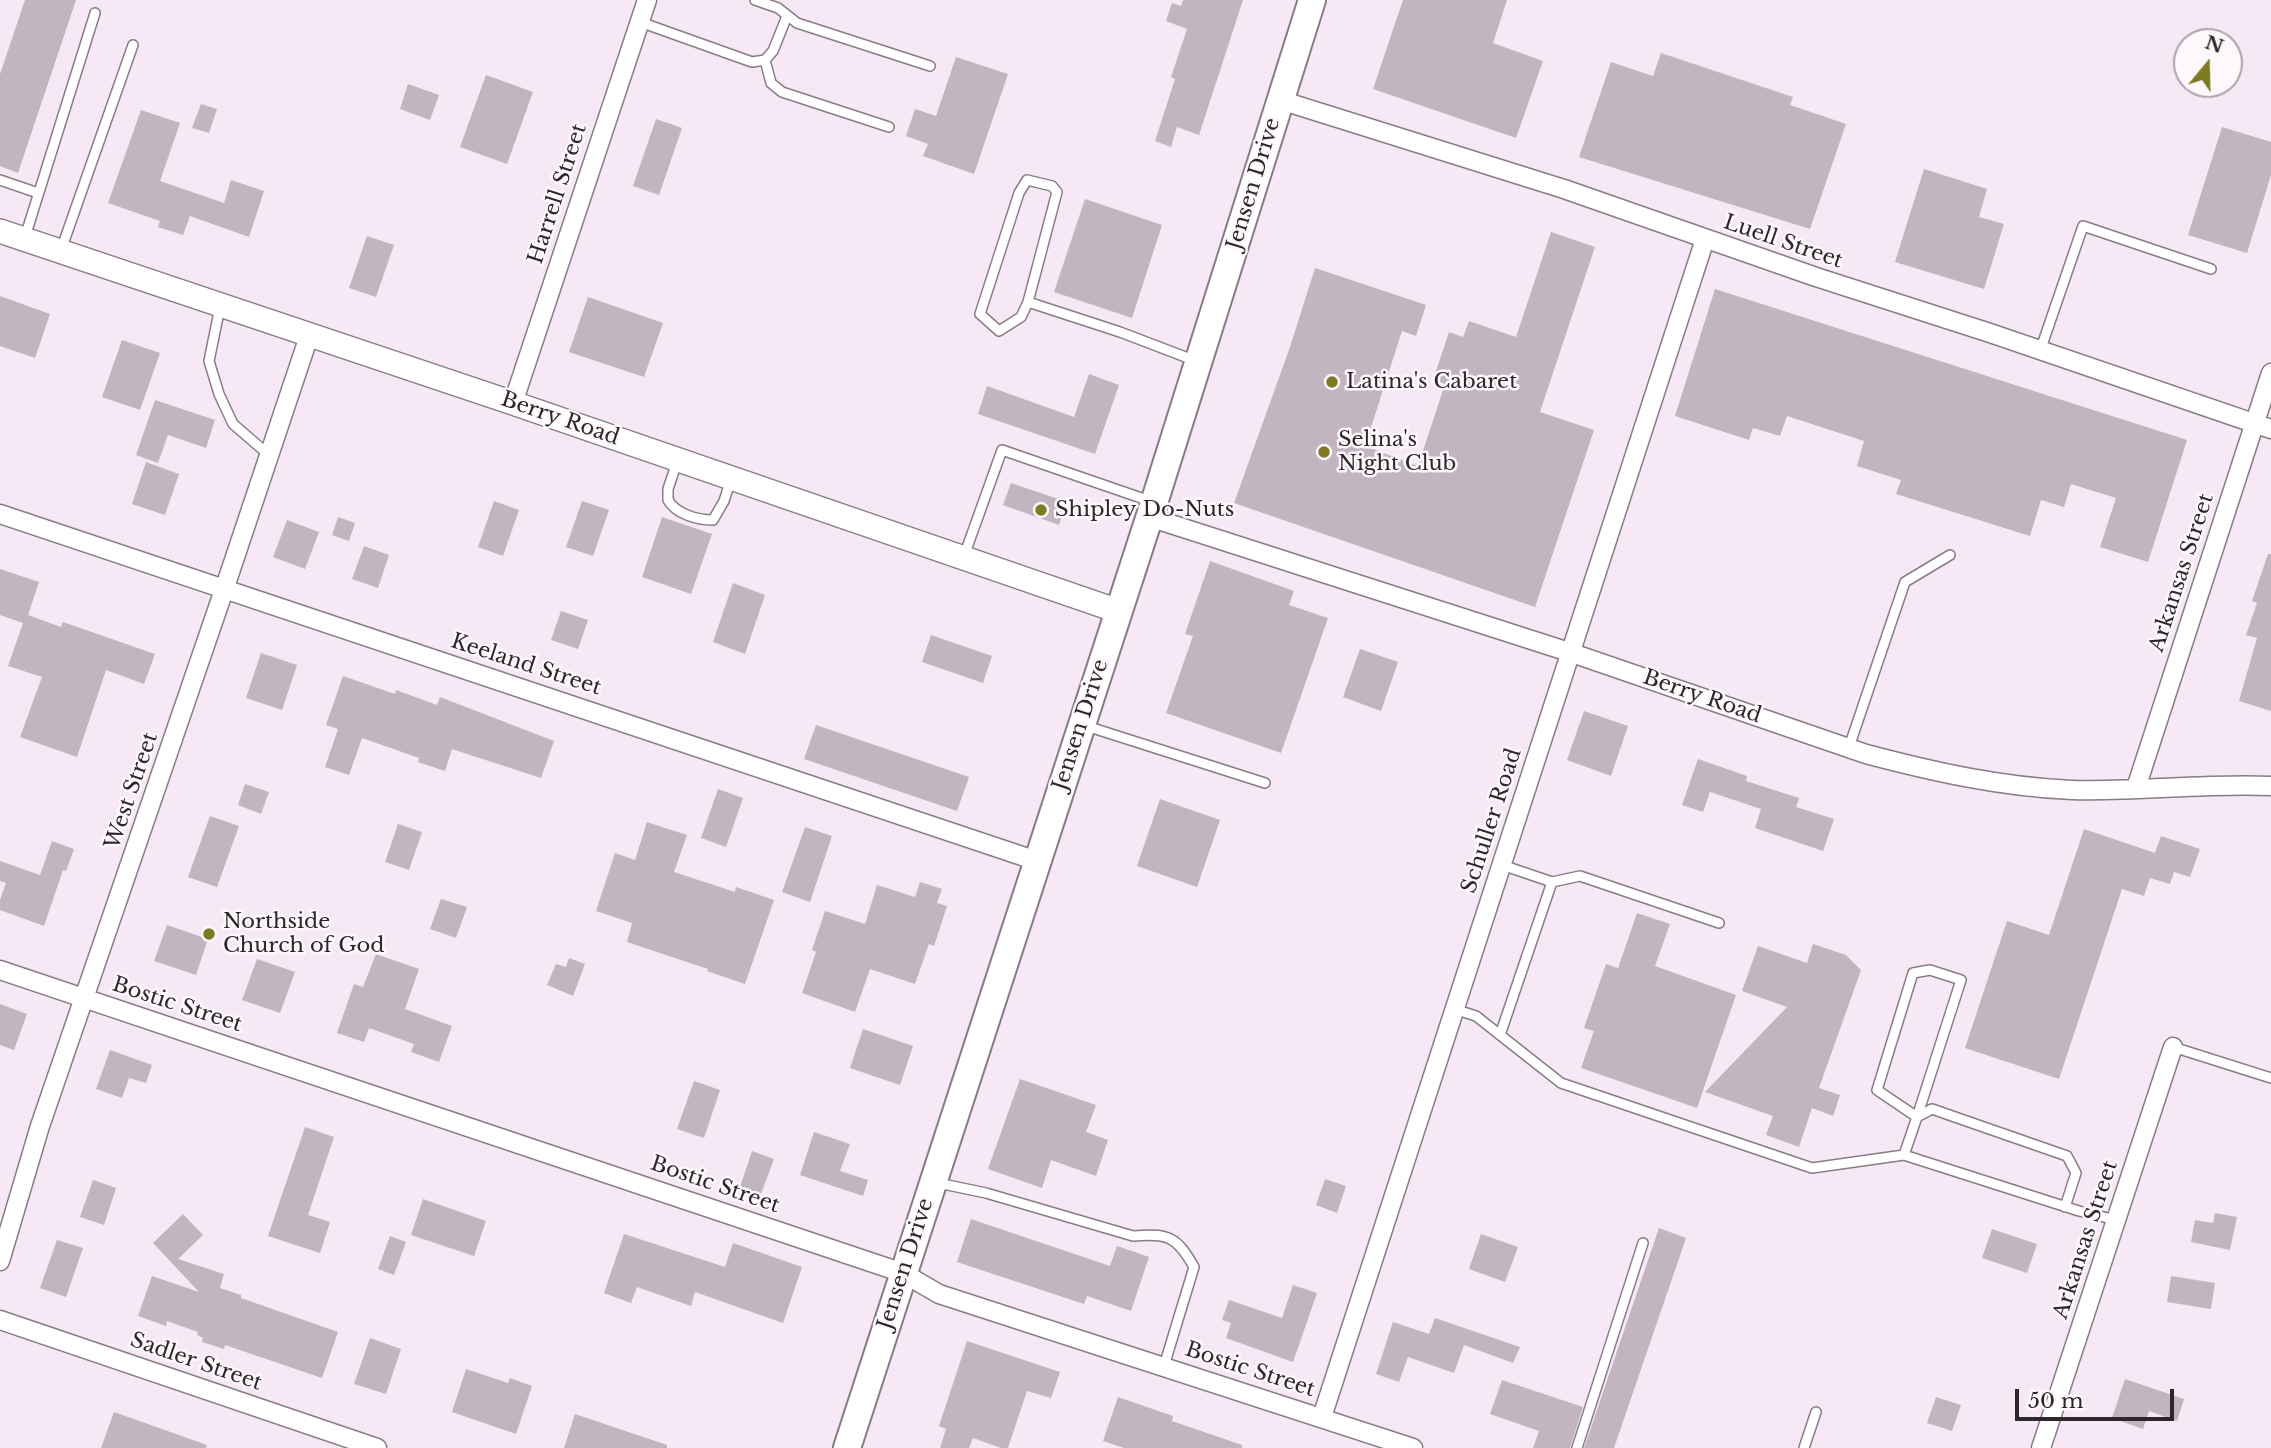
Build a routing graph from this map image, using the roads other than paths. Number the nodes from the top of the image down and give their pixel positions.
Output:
1 (647, 0) edge
2 (755, 0) edge
3 (1312, 0) edge
4 (95, 12) dead end
5 (787, 16) junction
6 (640, 22) junction
7 (133, 45) dead end
8 (765, 60) junction
9 (930, 66) dead end
10 (1280, 100) junction
11 (888, 127) dead end
12 (0, 180) edge
13 (38, 193) junction
14 (0, 231) edge
15 (24, 239) junction
16 (1705, 239) junction
17 (61, 252) junction
18 (2211, 269) dead end
19 (1028, 302) junction
20 (220, 305) junction
21 (309, 336) junction
22 (2040, 351) junction
23 (1198, 362) junction
24 (2271, 373) edge
25 (513, 403) junction
26 (2263, 427) edge
27 (270, 455) junction
28 (678, 460) junction
29 (731, 478) junction
30 (1152, 510) junction
31 (0, 514) edge
32 (1950, 555) dead end
33 (963, 558) junction
34 (224, 590) junction
35 (1118, 611) junction
36 (1572, 653) junction
37 (1081, 725) junction
38 (1849, 747) junction
39 (1265, 783) dead end
40 (2271, 786) edge
41 (2136, 788) junction
42 (1037, 861) junction
43 (1502, 864) junction
44 (1552, 882) junction
45 (1719, 923) dead end
46 (0, 970) edge
47 (84, 998) junction
48 (1454, 1009) junction
49 (1500, 1035) junction
50 (2173, 1047) joint
51 (2271, 1078) edge
52 (1917, 1117) junction
53 (1904, 1155) junction
54 (933, 1181) junction
55 (2065, 1207) junction
56 (2116, 1220) junction
57 (1643, 1243) dead end
58 (0, 1261) edge
59 (903, 1273) junction
60 (0, 1320) edge
61 (1164, 1366) junction
62 (1816, 1412) dead end
63 (1322, 1417) junction
64 (377, 1448) edge
65 (846, 1448) edge
66 (1413, 1448) edge
67 (1577, 1448) edge
68 (1804, 1448) edge
69 (2041, 1448) edge

1 - 6 street, Harrell Street
2 - 5 lane
3 - 10 main road, Jensen Drive
4 - 13 lane
5 - 8 lane
5 - 9 lane
6 - 8 lane
6 - 25 street, Harrell Street
7 - 17 lane
8 - 11 lane
10 - 16 street, Luell Street
10 - 23 main road, Jensen Drive
12 - 13 lane
13 - 15 lane
14 - 15 street, Berry Road
15 - 17 street, Berry Road
16 - 22 street, Luell Street
16 - 36 street, Schuller Road
17 - 20 street, Berry Road
18 - 22 lane
19 - 19 lane
19 - 23 lane
20 - 21 street, Berry Road
20 - 27 lane
21 - 25 street, Berry Road
21 - 27 street, West Street
22 - 26 street, Luell Street
23 - 30 main road, Jensen Drive
24 - 26 street, Arkansas Street
25 - 28 street, Berry Road
26 - 41 street, Arkansas Street
27 - 34 street, West Street
28 - 29 street, Berry Road
28 - 29 lane
29 - 33 street, Berry Road
30 - 33 lane
30 - 35 main road, Jensen Drive
30 - 36 street, Berry Road
31 - 34 street, Keeland Street
32 - 38 lane
33 - 35 street, Berry Road
34 - 42 street, Keeland Street
34 - 47 street, West Street
35 - 37 main road, Jensen Drive
36 - 38 street, Berry Road
36 - 43 street, Schuller Road
37 - 39 lane
37 - 42 main road, Jensen Drive
38 - 41 street, Berry Road
40 - 41 street, Berry Road
42 - 54 main road, Jensen Drive
43 - 44 lane
43 - 48 street, Schuller Road
44 - 45 lane
44 - 49 lane
46 - 47 street, Bostic Street
47 - 58 street, West Street
47 - 59 street, Bostic Street
48 - 49 lane
48 - 63 street, Schuller Road
49 - 53 lane
50 - 51 lane
50 - 56 street, Arkansas Street
52 - 52 lane
52 - 53 lane
52 - 55 lane
53 - 55 lane
54 - 59 main road, Jensen Drive
54 - 61 lane
55 - 56 lane
56 - 69 street, Arkansas Street
57 - 67 lane
59 - 61 street, Bostic Street
59 - 65 main road, Jensen Drive
60 - 64 street, Sadler Street
61 - 63 street, Bostic Street
62 - 68 lane
63 - 66 street, Bostic Street

